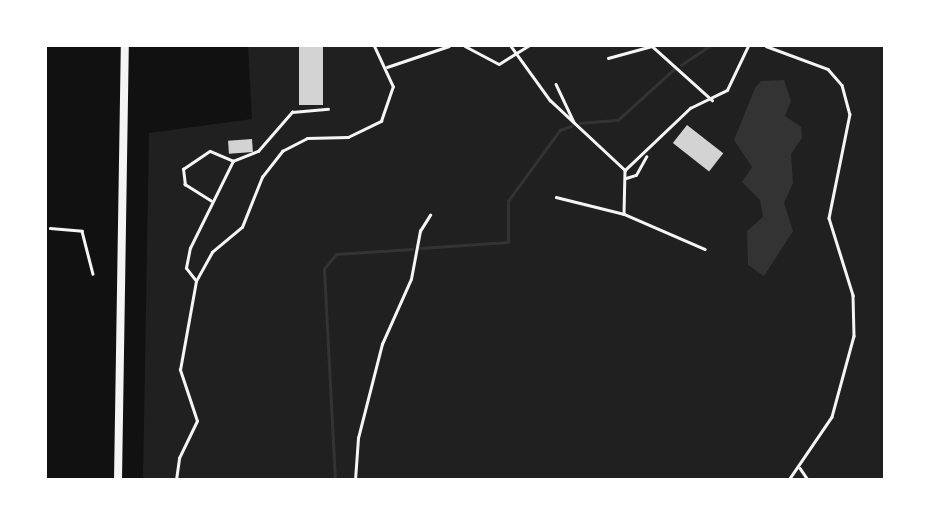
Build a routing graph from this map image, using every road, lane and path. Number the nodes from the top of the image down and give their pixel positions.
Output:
1 (125, 46) edge
2 (374, 46) edge
3 (449, 46) edge
4 (465, 46) edge
5 (512, 46) edge
6 (528, 46) edge
7 (652, 46) edge
8 (748, 46) edge
9 (765, 46) edge
10 (519, 56) junction
11 (608, 58) dead end
12 (387, 67) junction
13 (556, 84) dead end
14 (713, 101) junction
15 (328, 109) dead end
16 (575, 125) junction
17 (646, 155) junction
18 (233, 160) junction
19 (625, 170) junction
20 (626, 178) junction
21 (556, 197) dead end
22 (213, 202) junction
23 (624, 214) junction
24 (429, 215) dead end
25 (50, 228) dead end
26 (705, 249) dead end
27 (93, 274) dead end
28 (196, 281) junction
29 (800, 468) junction
30 (118, 480) edge
31 (176, 480) edge
32 (355, 480) edge
33 (789, 480) edge
34 (808, 480) edge

1 - 30 main road
2 - 12 lane
3 - 12 lane
4 - 10 lane
5 - 10 lane
6 - 10 lane
7 - 11 lane
7 - 14 lane
8 - 14 lane
9 - 29 lane
10 - 16 lane
12 - 28 lane
13 - 16 lane
14 - 17 lane
15 - 18 lane
16 - 19 lane
17 - 19 lane
17 - 20 lane
18 - 22 lane
18 - 22 lane
19 - 20 lane
20 - 23 lane
21 - 23 lane
22 - 28 lane
23 - 26 lane
24 - 32 lane
25 - 27 lane
28 - 31 lane
29 - 33 lane
29 - 34 lane

